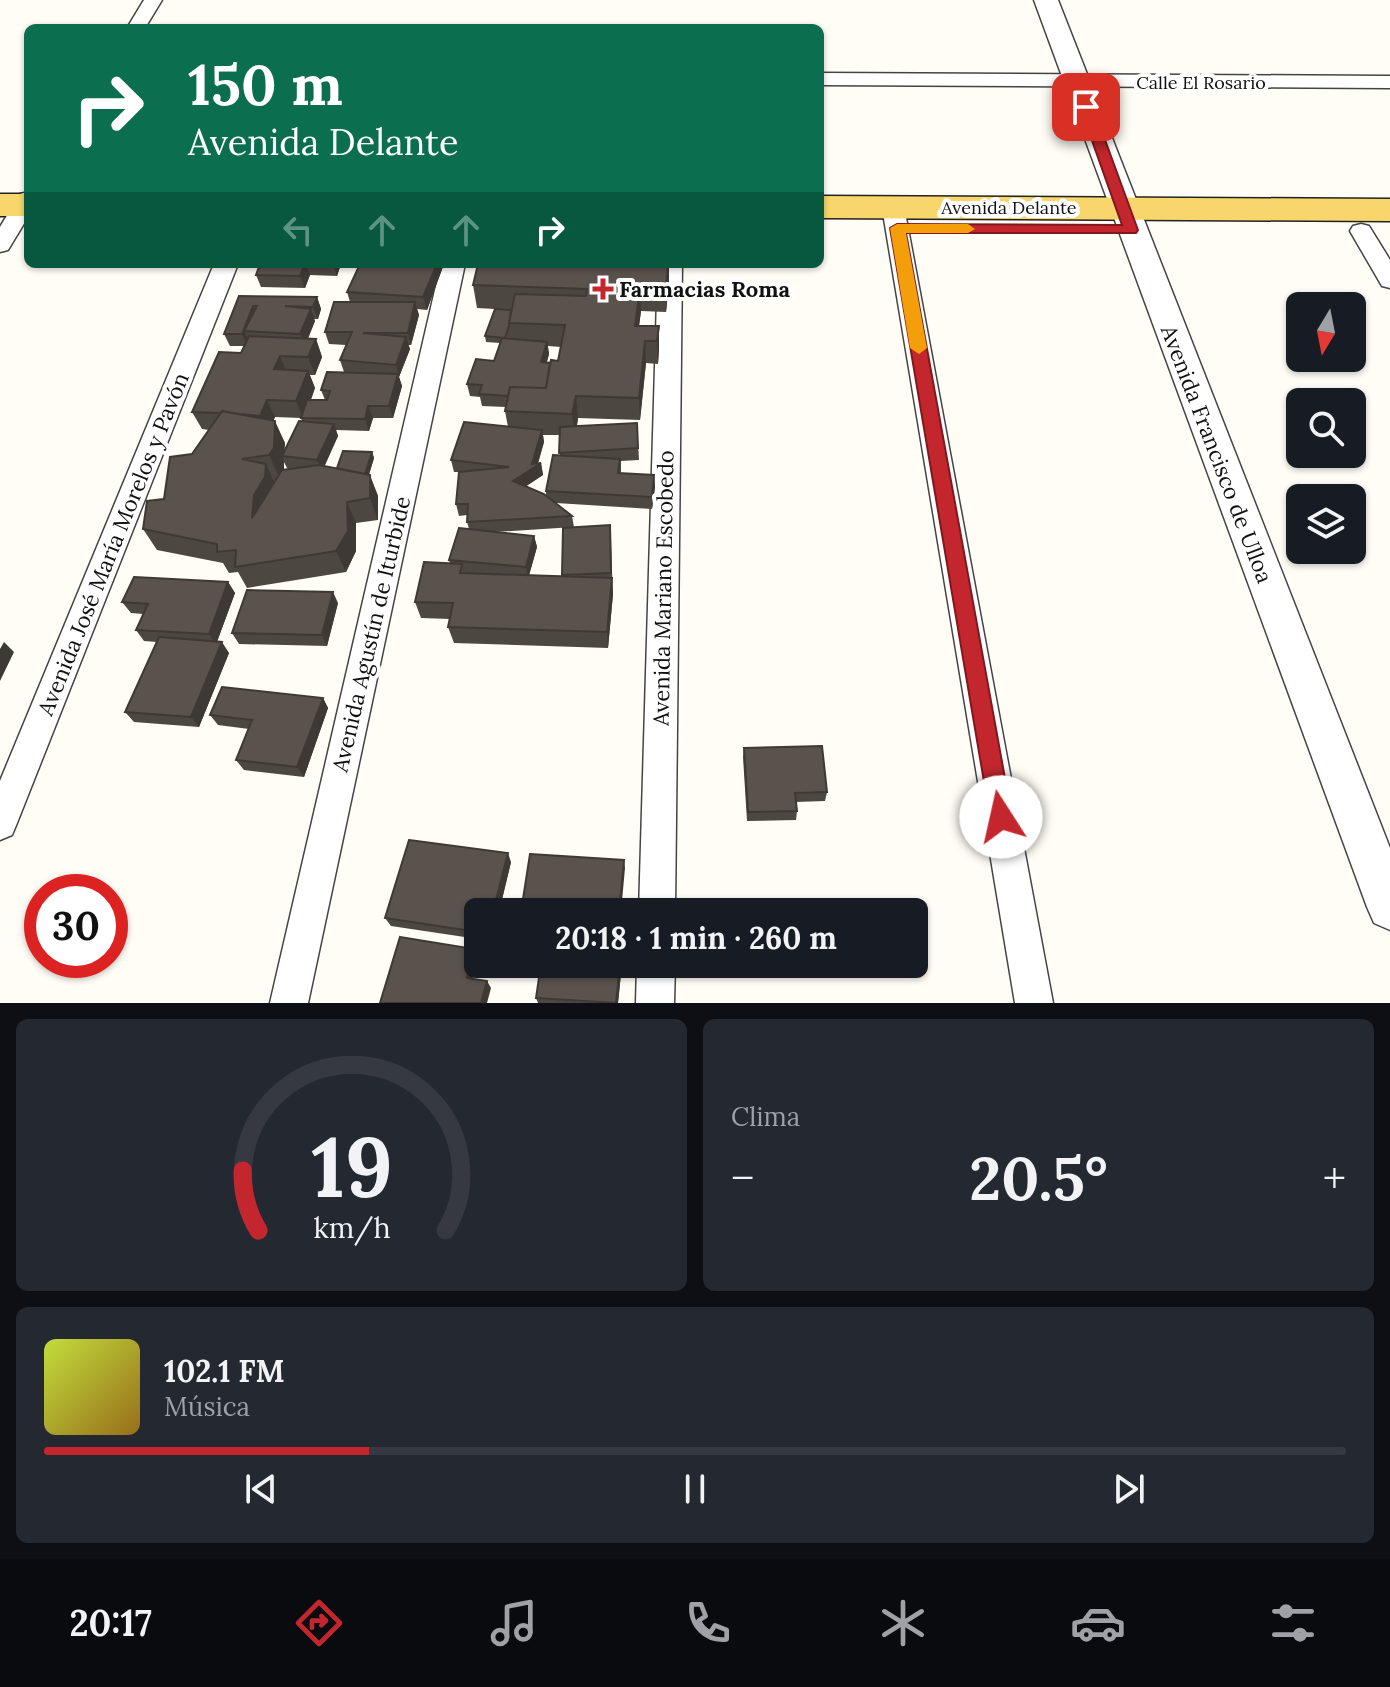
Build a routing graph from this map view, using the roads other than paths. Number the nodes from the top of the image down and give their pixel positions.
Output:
1 (153, 0) edge
2 (1046, 0) edge
3 (138, 24) edge
4 (824, 79) edge
5 (1077, 82) junction
6 (1390, 82) edge
7 (824, 208) edge
8 (1390, 210) edge
9 (895, 218) junction
10 (1127, 219) junction
11 (824, 227) edge
12 (1376, 231) edge
13 (224, 268) edge
14 (452, 268) edge
15 (670, 268) edge
16 (1390, 280) edge
17 (0, 823) edge
18 (657, 898) edge
19 (1390, 907) edge
20 (656, 978) edge
21 (289, 1003) edge
22 (655, 1003) edge
23 (1034, 1003) edge

1 - 3 street
2 - 5 street, Avenida Francisco de Ulloa
4 - 5 street, Calle El Rosario
5 - 6 street, Calle El Rosario
5 - 10 street, Avenida Francisco de Ulloa
7 - 9 main road, Avenida Delante
8 - 10 main road, Avenida Delante
9 - 10 main road, Avenida Delante
9 - 11 main road, Avenida Delante
9 - 23 street
10 - 12 main road, Avenida Delante
10 - 19 street, Avenida Francisco de Ulloa
12 - 16 street
13 - 17 street, Avenida José María Morelos y Pavón
14 - 21 street, Avenida Agustín de Iturbide
15 - 18 street, Avenida Mariano Escobedo
20 - 22 street

